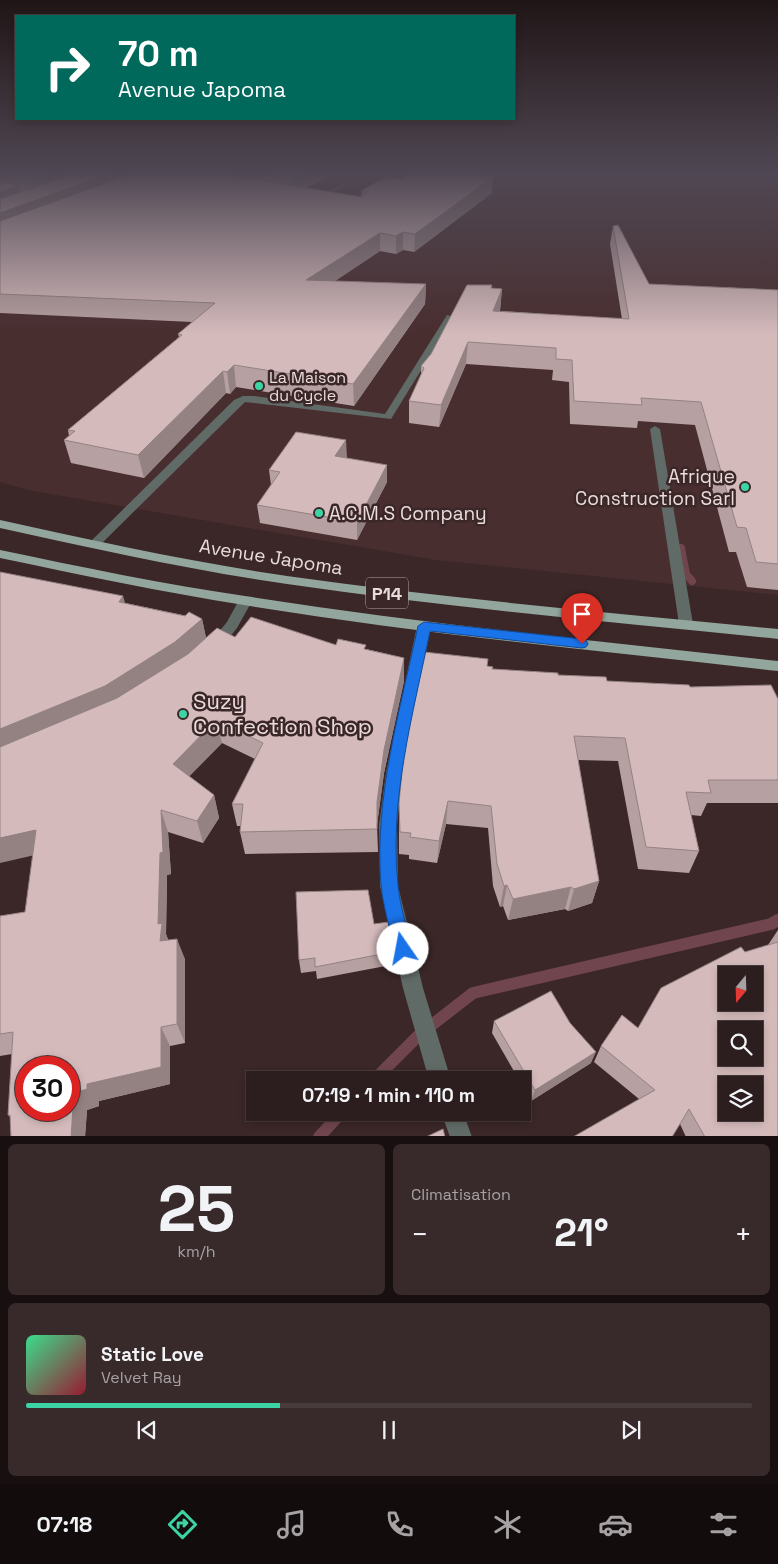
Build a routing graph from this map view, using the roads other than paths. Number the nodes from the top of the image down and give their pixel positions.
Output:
1 (450, 317) edge
2 (655, 429) dead end
3 (0, 524) edge
4 (94, 544) junction
5 (0, 554) edge
6 (246, 601) junction
7 (686, 624) junction
8 (424, 626) junction
9 (778, 634) edge
10 (208, 652) edge
11 (778, 666) edge
12 (437, 1071) edge
13 (455, 1121) edge
14 (460, 1136) edge

1 - 4 street
2 - 7 street
3 - 4 main road, Avenue Japoma / P14
4 - 7 main road, Avenue Japoma / P14
5 - 6 main road, P14
6 - 8 main road, P14
6 - 10 street
7 - 9 main road, Avenue Japoma / P14
8 - 11 main road, P14
8 - 12 street
13 - 14 street

